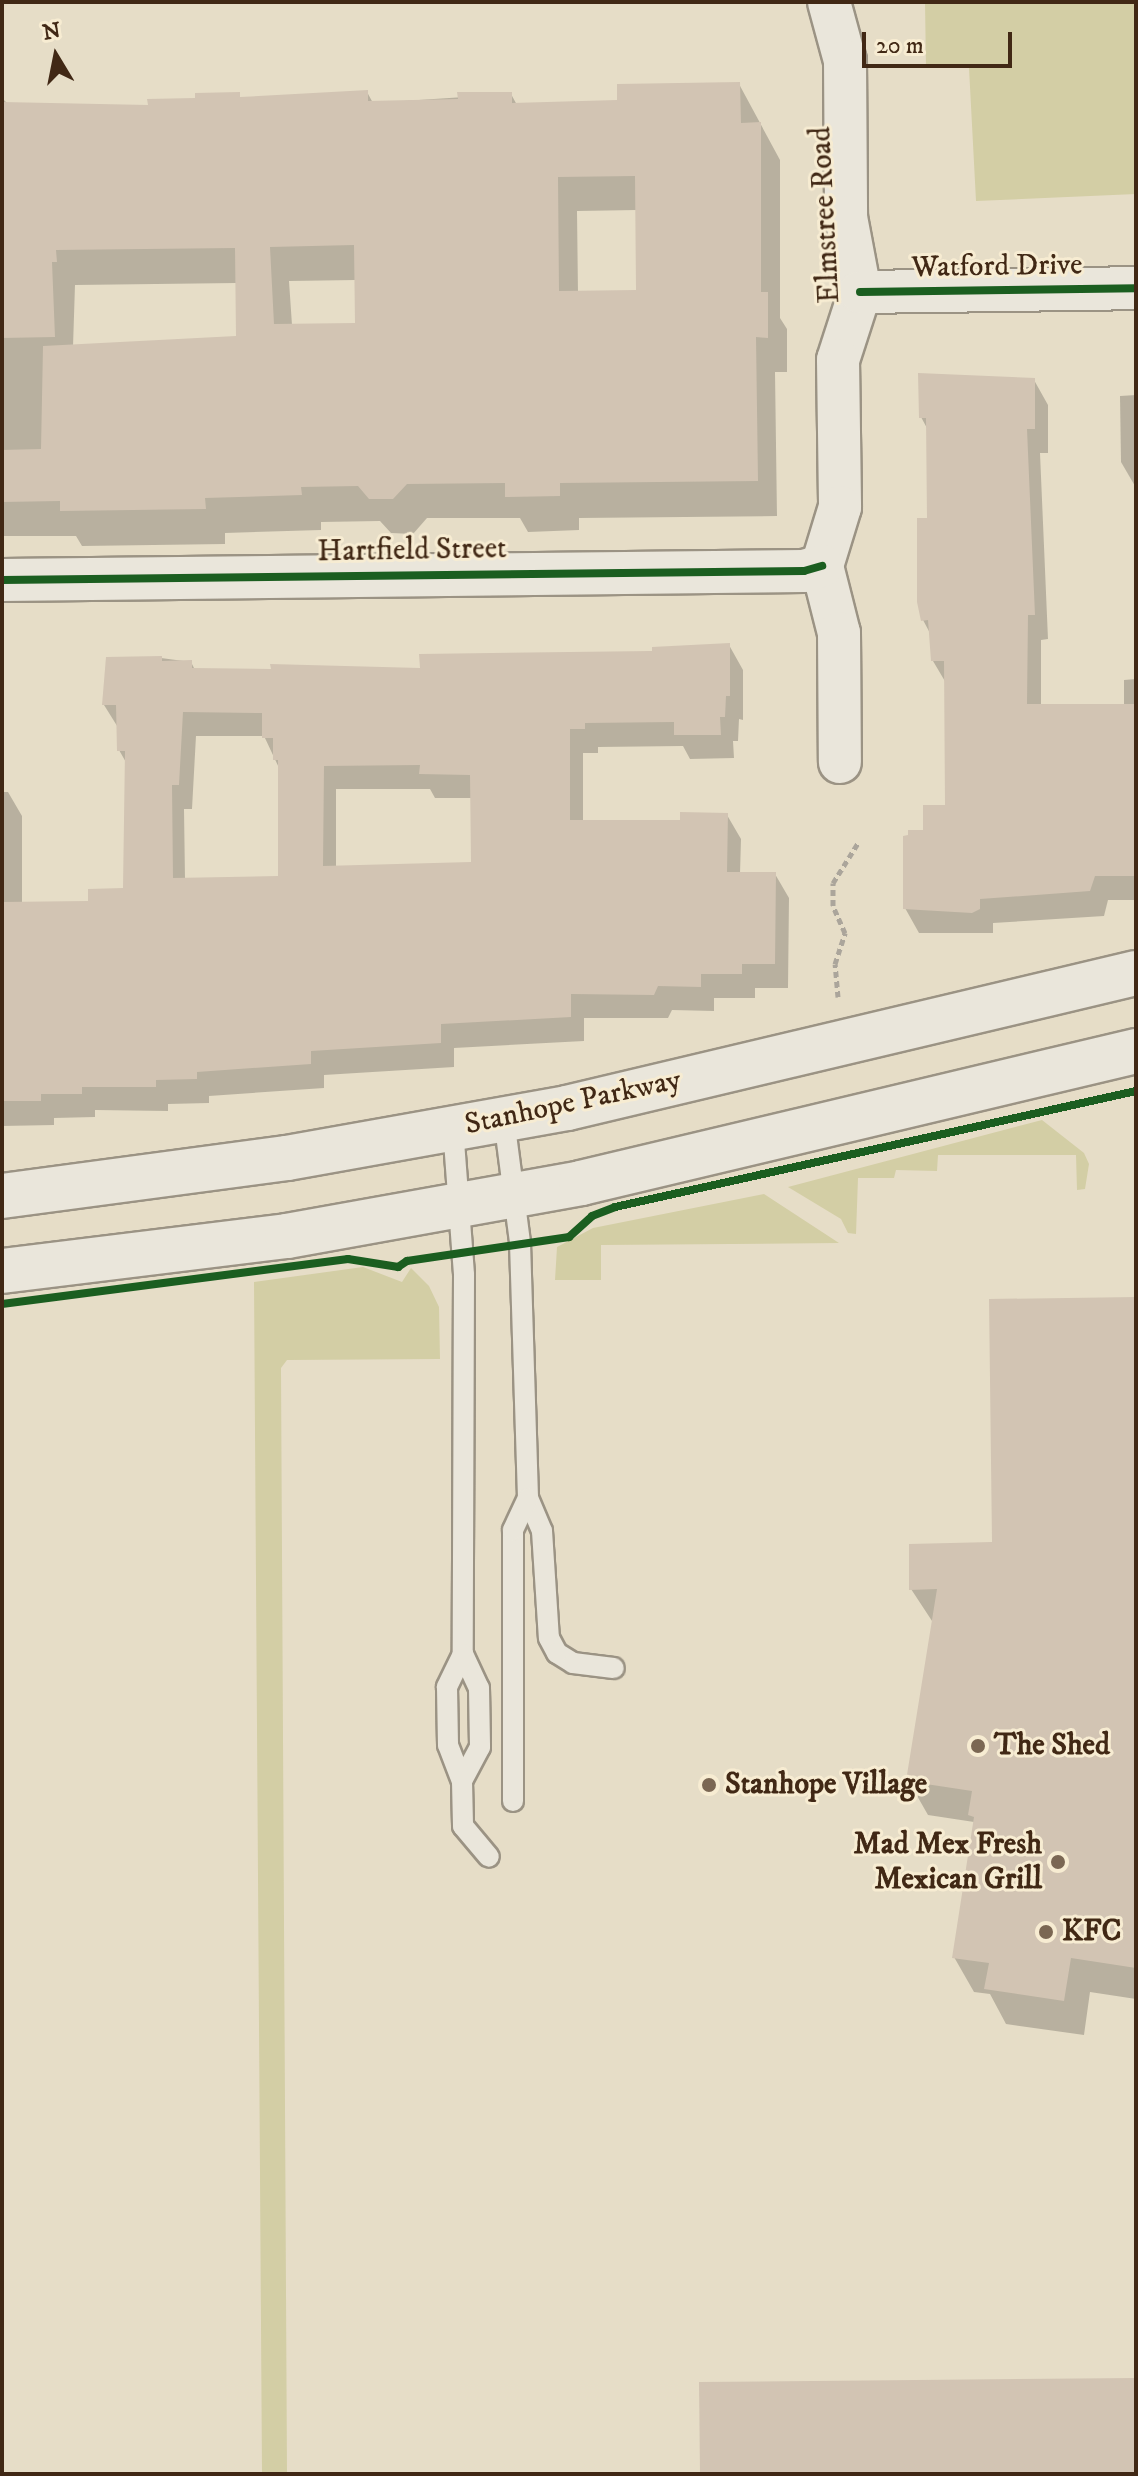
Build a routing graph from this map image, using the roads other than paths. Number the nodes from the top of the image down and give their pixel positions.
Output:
1 (829, 2) edge
2 (1136, 288) edge
3 (860, 292) junction
4 (822, 566) junction
5 (2, 580) edge
6 (840, 762) dead end
7 (1136, 973) edge
8 (1136, 1051) edge
9 (504, 1119) junction
10 (453, 1128) junction
11 (514, 1195) junction
12 (2, 1196) edge
13 (463, 1205) junction
14 (2, 1271) edge
15 (528, 1498) junction
16 (463, 1654) junction
17 (614, 1668) dead end
18 (462, 1781) junction
19 (513, 1801) dead end
20 (489, 1857) dead end

1 - 3 street, Elmstree Road
2 - 3 street, Watford Drive
3 - 4 street, Elmstree Road
4 - 5 street, Hartfield Street
4 - 6 street
7 - 9 main road, Stanhope Parkway
8 - 11 main road
9 - 10 main road, Stanhope Parkway
9 - 11 lane
10 - 12 main road, Stanhope Parkway
10 - 13 lane
11 - 13 main road
11 - 15 lane
13 - 14 main road
13 - 16 lane
15 - 17 lane
15 - 19 lane
16 - 18 lane
16 - 18 lane
18 - 20 lane

